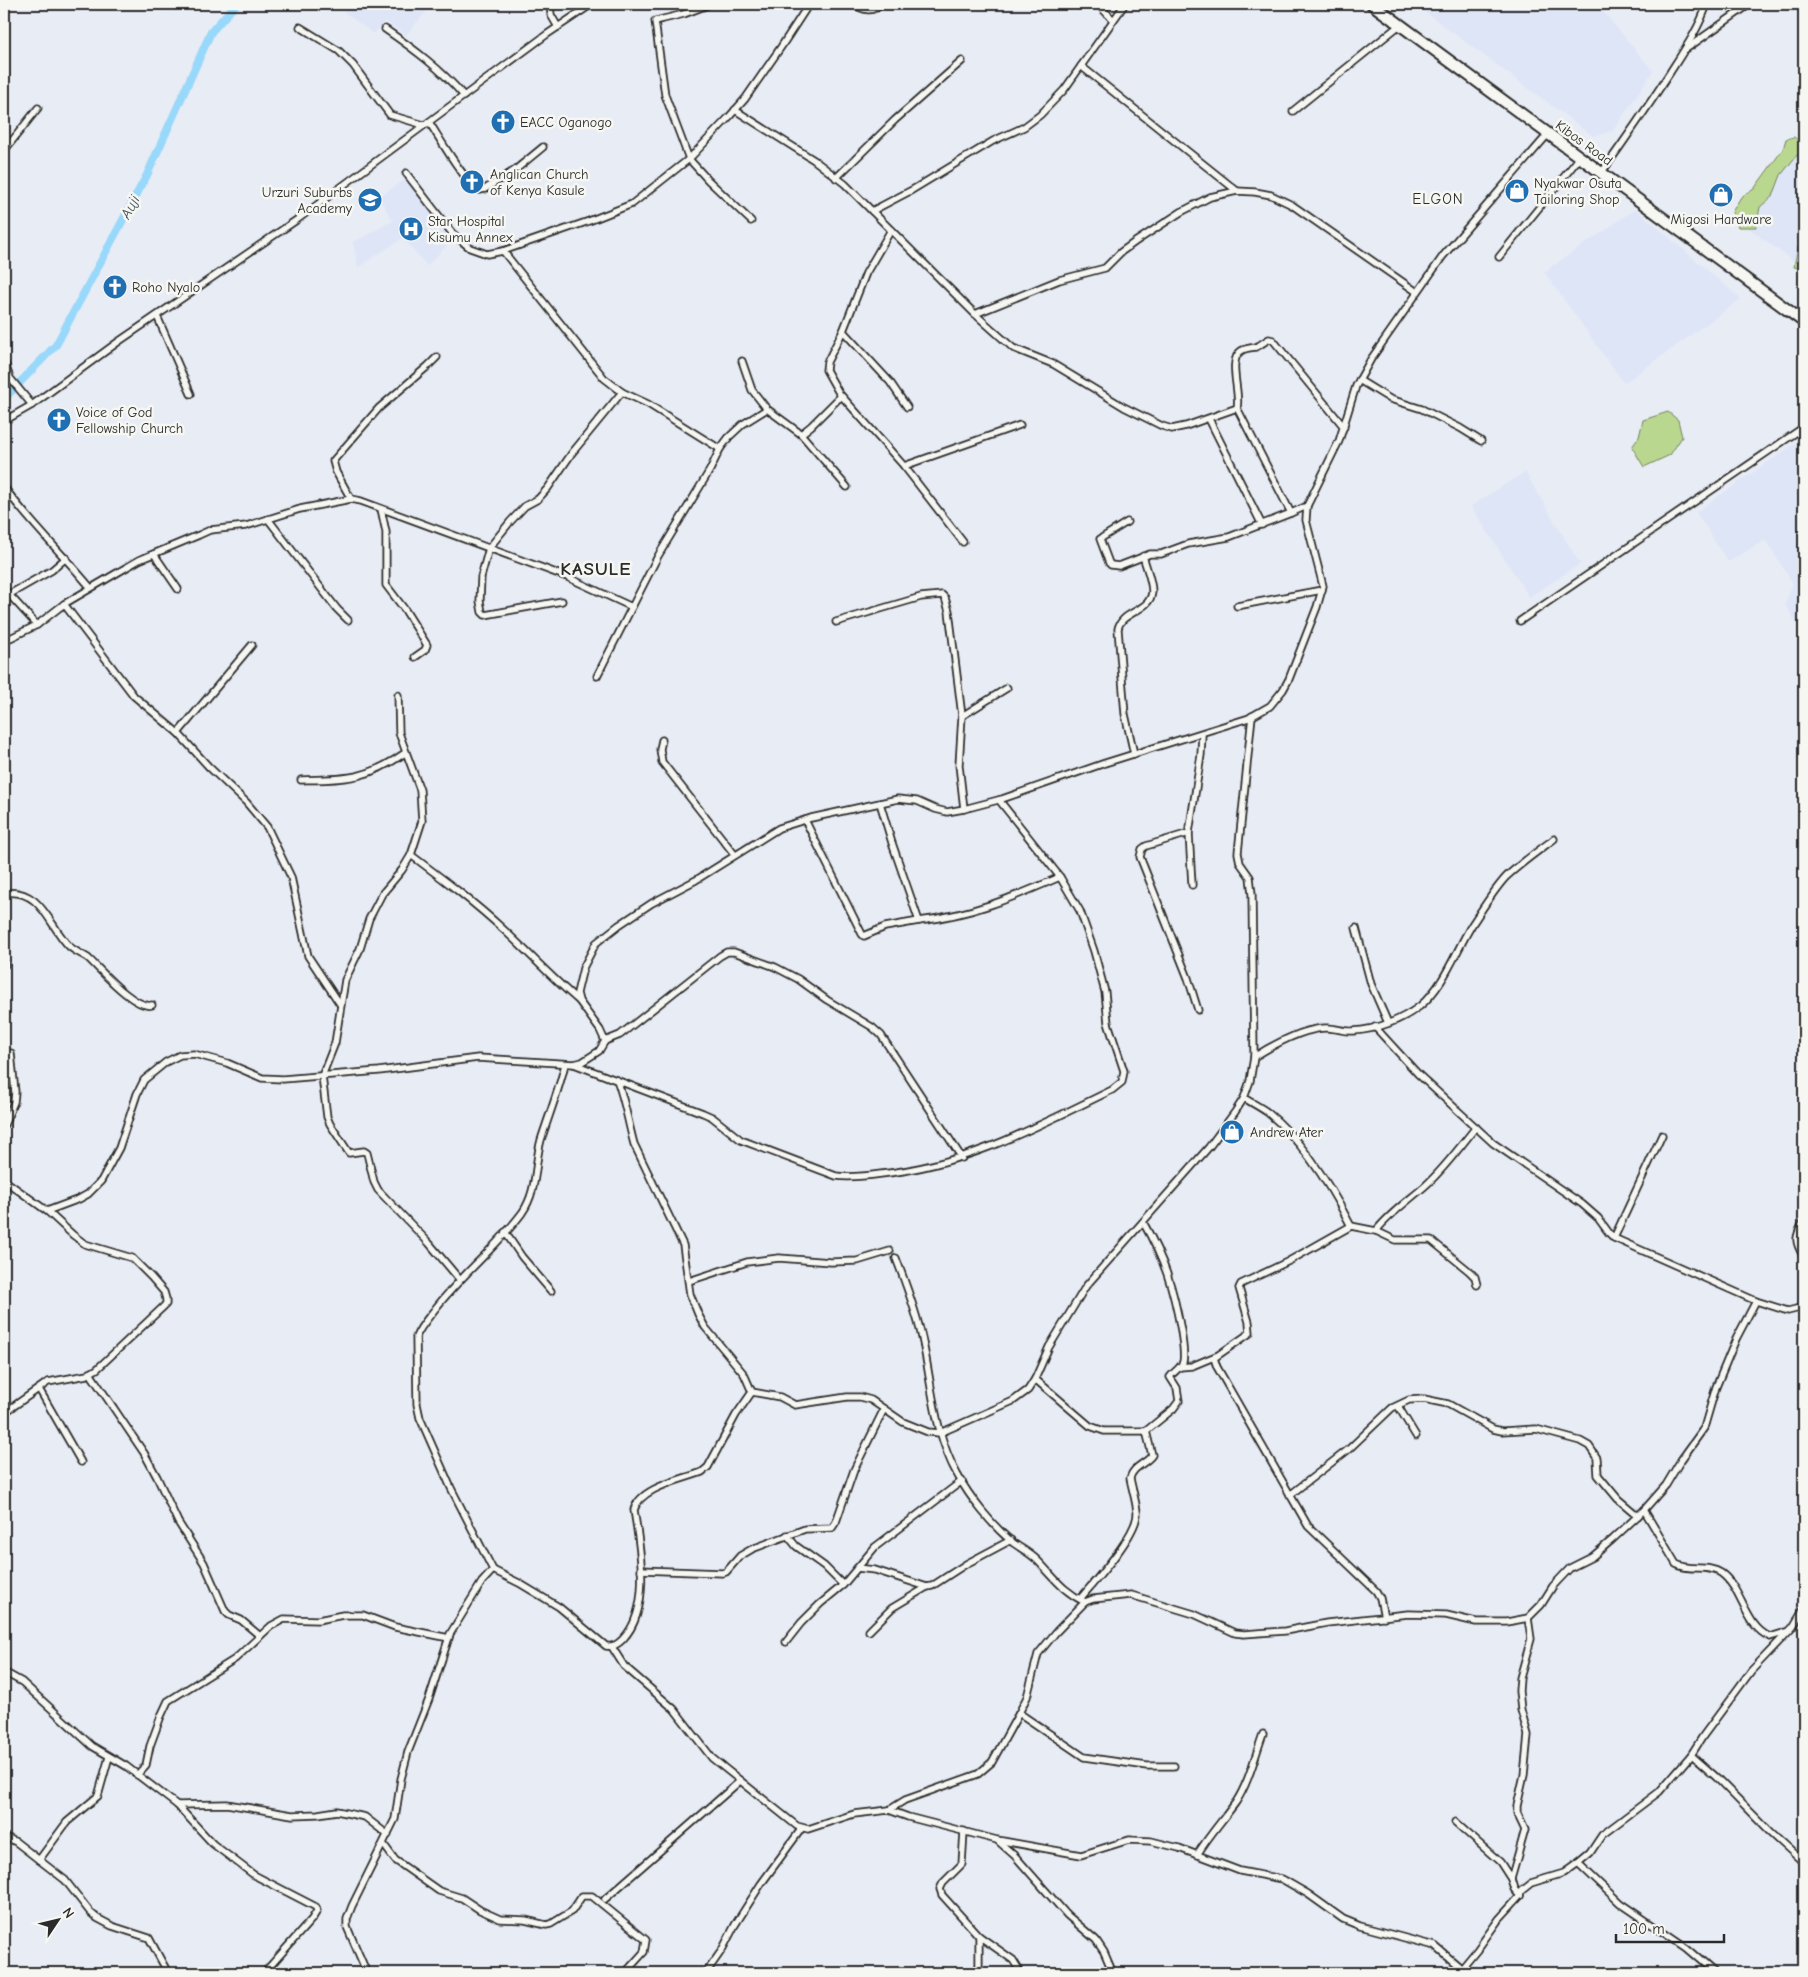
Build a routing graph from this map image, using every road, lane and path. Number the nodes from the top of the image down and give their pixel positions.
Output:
1 (550, 4) edge
2 (592, 4) edge
3 (710, 4) edge
4 (809, 4) edge
5 (852, 4) edge
6 (881, 4) edge
7 (1098, 4) edge
8 (1125, 4) edge
9 (1372, 4) edge
10 (1707, 4) edge
11 (1750, 4) edge
12 (1113, 20) junction
13 (1401, 24) junction
14 (300, 27) dead end
15 (558, 27) junction
16 (385, 29) dead end
17 (1685, 50) junction
18 (962, 61) dead end
19 (1081, 66) junction
20 (464, 96) junction
21 (38, 108) dead end
22 (735, 110) junction
23 (1293, 111) dead end
24 (427, 123) junction
25 (1549, 133) junction
26 (543, 147) dead end
27 (4, 151) edge
28 (1580, 157) junction
29 (689, 159) junction
30 (1602, 172) junction
31 (406, 173) dead end
32 (836, 178) junction
33 (1237, 191) junction
34 (872, 211) junction
35 (751, 221) dead end
36 (891, 230) junction
37 (503, 251) junction
38 (1500, 257) dead end
39 (1417, 292) junction
40 (975, 314) junction
41 (157, 316) junction
42 (1804, 322) edge
43 (842, 331) junction
44 (437, 357) dead end
45 (4, 361) edge
46 (742, 361) dead end
47 (1359, 380) junction
48 (622, 392) junction
49 (191, 394) dead end
50 (841, 396) junction
51 (32, 405) junction
52 (907, 407) dead end
53 (1236, 408) junction
54 (767, 409) junction
55 (1209, 419) junction
56 (4, 421) edge
57 (1020, 424) dead end
58 (1344, 427) junction
59 (1804, 427) edge
60 (800, 434) junction
61 (1481, 441) dead end
62 (720, 449) junction
63 (904, 466) junction
64 (4, 487) edge
65 (847, 487) dead end
66 (351, 500) junction
67 (1307, 506) junction
68 (381, 509) junction
69 (1291, 513) junction
70 (268, 519) junction
71 (1127, 522) dead end
72 (1262, 525) junction
73 (963, 542) dead end
74 (489, 548) junction
75 (154, 554) junction
76 (1143, 556) junction
77 (66, 558) junction
78 (90, 587) junction
79 (4, 589) edge
80 (178, 589) dead end
81 (1322, 590) junction
82 (10, 594) junction
83 (562, 601) dead end
84 (64, 604) junction
85 (1237, 606) dead end
86 (632, 607) junction
87 (348, 620) dead end
88 (1520, 621) dead end
89 (836, 622) dead end
90 (37, 625) junction
91 (4, 641) edge
92 (252, 645) dead end
93 (415, 657) dead end
94 (598, 676) dead end
95 (1007, 688) dead end
96 (398, 695) dead end
97 (962, 716) junction
98 (1252, 716) junction
99 (178, 733) junction
100 (1202, 734) junction
101 (662, 740) dead end
102 (405, 753) junction
103 (1134, 754) junction
104 (301, 780) dead end
105 (999, 800) junction
106 (880, 803) junction
107 (964, 809) junction
108 (805, 820) junction
109 (1189, 833) junction
110 (1554, 839) dead end
111 (736, 854) junction
112 (411, 855) junction
113 (1060, 877) junction
114 (1192, 885) dead end
115 (4, 893) edge
116 (919, 921) junction
117 (1356, 928) dead end
118 (579, 1001) junction
119 (340, 1004) junction
120 (152, 1005) dead end
121 (1198, 1010) dead end
122 (1388, 1023) junction
123 (1375, 1027) junction
124 (605, 1042) junction
125 (11, 1053) dead end
126 (1254, 1057) junction
127 (565, 1064) junction
128 (574, 1064) junction
129 (322, 1076) junction
130 (616, 1080) junction
131 (1244, 1098) junction
132 (4, 1125) edge
133 (1476, 1127) junction
134 (1662, 1135) dead end
135 (962, 1158) junction
136 (4, 1180) edge
137 (47, 1211) junction
138 (1804, 1220) edge
139 (1143, 1222) junction
140 (1351, 1226) junction
141 (1376, 1231) junction
142 (505, 1232) junction
143 (1614, 1238) junction
144 (890, 1251) dead end
145 (1804, 1257) edge
146 (896, 1258) dead end
147 (460, 1280) junction
148 (689, 1281) junction
149 (1476, 1285) dead end
150 (551, 1291) dead end
151 (1756, 1301) junction
152 (1804, 1307) edge
153 (1217, 1355) junction
154 (1180, 1368) junction
155 (90, 1373) junction
156 (1035, 1379) junction
157 (39, 1389) junction
158 (752, 1392) junction
159 (1398, 1406) junction
160 (884, 1408) junction
161 (4, 1413) edge
162 (1146, 1431) junction
163 (940, 1433) junction
164 (1416, 1436) dead end
165 (81, 1462) dead end
166 (962, 1481) junction
167 (1290, 1495) junction
168 (1644, 1510) junction
169 (1638, 1516) junction
170 (787, 1535) junction
171 (1011, 1540) junction
172 (857, 1568) junction
173 (493, 1570) junction
174 (641, 1570) junction
175 (842, 1585) junction
176 (927, 1587) junction
177 (1083, 1600) junction
178 (1804, 1609) edge
179 (1384, 1617) junction
180 (1528, 1618) junction
181 (1790, 1630) junction
182 (869, 1631) dead end
183 (260, 1636) junction
184 (449, 1638) junction
185 (786, 1642) dead end
186 (612, 1647) junction
187 (4, 1672) edge
188 (1019, 1713) junction
189 (1263, 1734) dead end
190 (1691, 1755) junction
191 (109, 1757) junction
192 (1174, 1766) dead end
193 (137, 1775) junction
194 (740, 1781) junction
195 (177, 1805) junction
196 (890, 1810) junction
197 (1455, 1822) dead end
198 (802, 1828) junction
199 (964, 1831) junction
200 (388, 1835) junction
201 (4, 1836) edge
202 (997, 1840) junction
203 (384, 1845) junction
204 (1197, 1855) junction
205 (39, 1860) junction
206 (1578, 1863) junction
207 (1804, 1863) edge
208 (1511, 1879) junction
209 (1520, 1896) junction
210 (605, 1900) dead end
211 (979, 1936) junction
212 (1460, 1971) edge
213 (168, 1973) edge
214 (264, 1973) edge
215 (367, 1973) edge
216 (625, 1973) edge
217 (706, 1973) edge
218 (978, 1973) edge
219 (1022, 1973) edge
220 (1113, 1973) edge
221 (1715, 1973) edge

1 - 15 street
2 - 15 street
3 - 29 street
4 - 22 street
5 - 6 street
7 - 12 street
8 - 12 street
9 - 13 main road, Kibos Road
10 - 17 street
11 - 17 street
12 - 19 street
13 - 23 street
13 - 25 main road, Kibos Road
14 - 24 street
15 - 20 street
16 - 20 street
17 - 30 street
18 - 32 street
19 - 33 street
19 - 34 street
20 - 24 street
21 - 27 street
22 - 29 street
22 - 32 street
24 - 26 street
24 - 41 street
25 - 28 main road, Kibos Road
25 - 39 street
28 - 30 main road, Kibos Road
28 - 38 street
29 - 35 street
29 - 37 street
30 - 42 main road, Kibos Road
31 - 37 street
32 - 34 street
33 - 39 street
33 - 40 street
34 - 36 street
36 - 40 street
36 - 43 street
37 - 48 street
39 - 47 street
40 - 55 street
41 - 49 street
41 - 51 street
43 - 50 street
43 - 52 street
44 - 66 street
45 - 51 street
46 - 54 street
47 - 58 street
47 - 61 street
48 - 62 street
48 - 74 street
50 - 60 street
50 - 63 street
51 - 56 street
53 - 55 street
53 - 58 street
53 - 69 street
54 - 60 street
54 - 62 street
55 - 72 street
57 - 63 street
58 - 67 street
59 - 88 street
60 - 65 street
62 - 86 street
63 - 73 street
64 - 77 street
66 - 68 street
66 - 70 street
67 - 69 street
67 - 81 street
68 - 74 street
68 - 93 street
69 - 72 street
70 - 75 street
70 - 87 street
71 - 76 street
72 - 76 street
74 - 83 street
74 - 86 street
75 - 78 street
75 - 80 street
76 - 103 street
77 - 78 street
77 - 82 street
78 - 84 street
79 - 82 street
81 - 85 street
81 - 98 street
82 - 90 street
84 - 90 street
84 - 99 street
86 - 94 street
89 - 97 street
90 - 91 street
92 - 99 street
95 - 97 street
96 - 102 street
97 - 107 street
98 - 100 street
98 - 126 street
99 - 119 street
100 - 103 street
100 - 109 street
101 - 111 street
102 - 104 street
102 - 112 street
103 - 105 street
105 - 107 street
105 - 113 street
106 - 107 street
106 - 108 street
106 - 116 street
108 - 111 street
108 - 116 street
109 - 114 street
109 - 121 street
110 - 122 street
111 - 118 street
112 - 118 street
112 - 119 street
113 - 116 street
113 - 135 street
115 - 120 street
117 - 122 street
118 - 124 street
119 - 129 street
122 - 123 street
123 - 126 street
123 - 133 street
124 - 128 street
124 - 135 street
125 - 132 street
126 - 131 street
127 - 128 street
127 - 129 street
127 - 142 street
128 - 130 street
129 - 137 street
129 - 147 street
130 - 135 street
130 - 148 street
131 - 139 street
131 - 140 street
133 - 141 street
133 - 143 street
134 - 143 street
136 - 137 street
137 - 155 street
138 - 145 street
139 - 154 street
139 - 156 street
140 - 141 street
140 - 153 street
141 - 149 street
142 - 147 street
142 - 150 street
143 - 151 street
144 - 148 street
146 - 163 street
147 - 173 street
148 - 158 street
151 - 152 street
151 - 168 street
153 - 154 street
153 - 167 street
154 - 162 street
155 - 157 street
155 - 183 street
156 - 162 street
156 - 163 street
157 - 161 street
157 - 165 street
158 - 160 street
158 - 174 street
159 - 164 street
159 - 167 street
159 - 169 street
160 - 163 street
160 - 170 street
162 - 177 street
163 - 166 street
166 - 171 street
166 - 172 street
167 - 179 street
168 - 169 street
168 - 181 street
169 - 180 street
170 - 174 street
170 - 175 street
171 - 176 street
171 - 177 street
172 - 175 street
172 - 176 street
173 - 184 street
173 - 186 street
174 - 186 street
175 - 185 street
176 - 182 street
177 - 179 street
177 - 188 street
178 - 181 street
179 - 180 street
180 - 208 street
181 - 190 street
183 - 184 street
183 - 193 street
184 - 200 street
186 - 194 street
187 - 191 street
188 - 192 street
188 - 196 street
189 - 204 street
190 - 206 street
190 - 207 street
191 - 193 street
191 - 205 street
193 - 195 street
194 - 198 street
194 - 210 street
195 - 200 street
195 - 214 street
196 - 198 street
196 - 199 street
197 - 208 street
198 - 217 street
199 - 202 street
199 - 211 street
200 - 203 street
201 - 205 street
202 - 204 street
202 - 220 street
203 - 215 street
203 - 216 street
204 - 212 street
205 - 213 street
206 - 209 street
206 - 221 street
208 - 209 street
209 - 212 street
211 - 218 street
211 - 219 street

